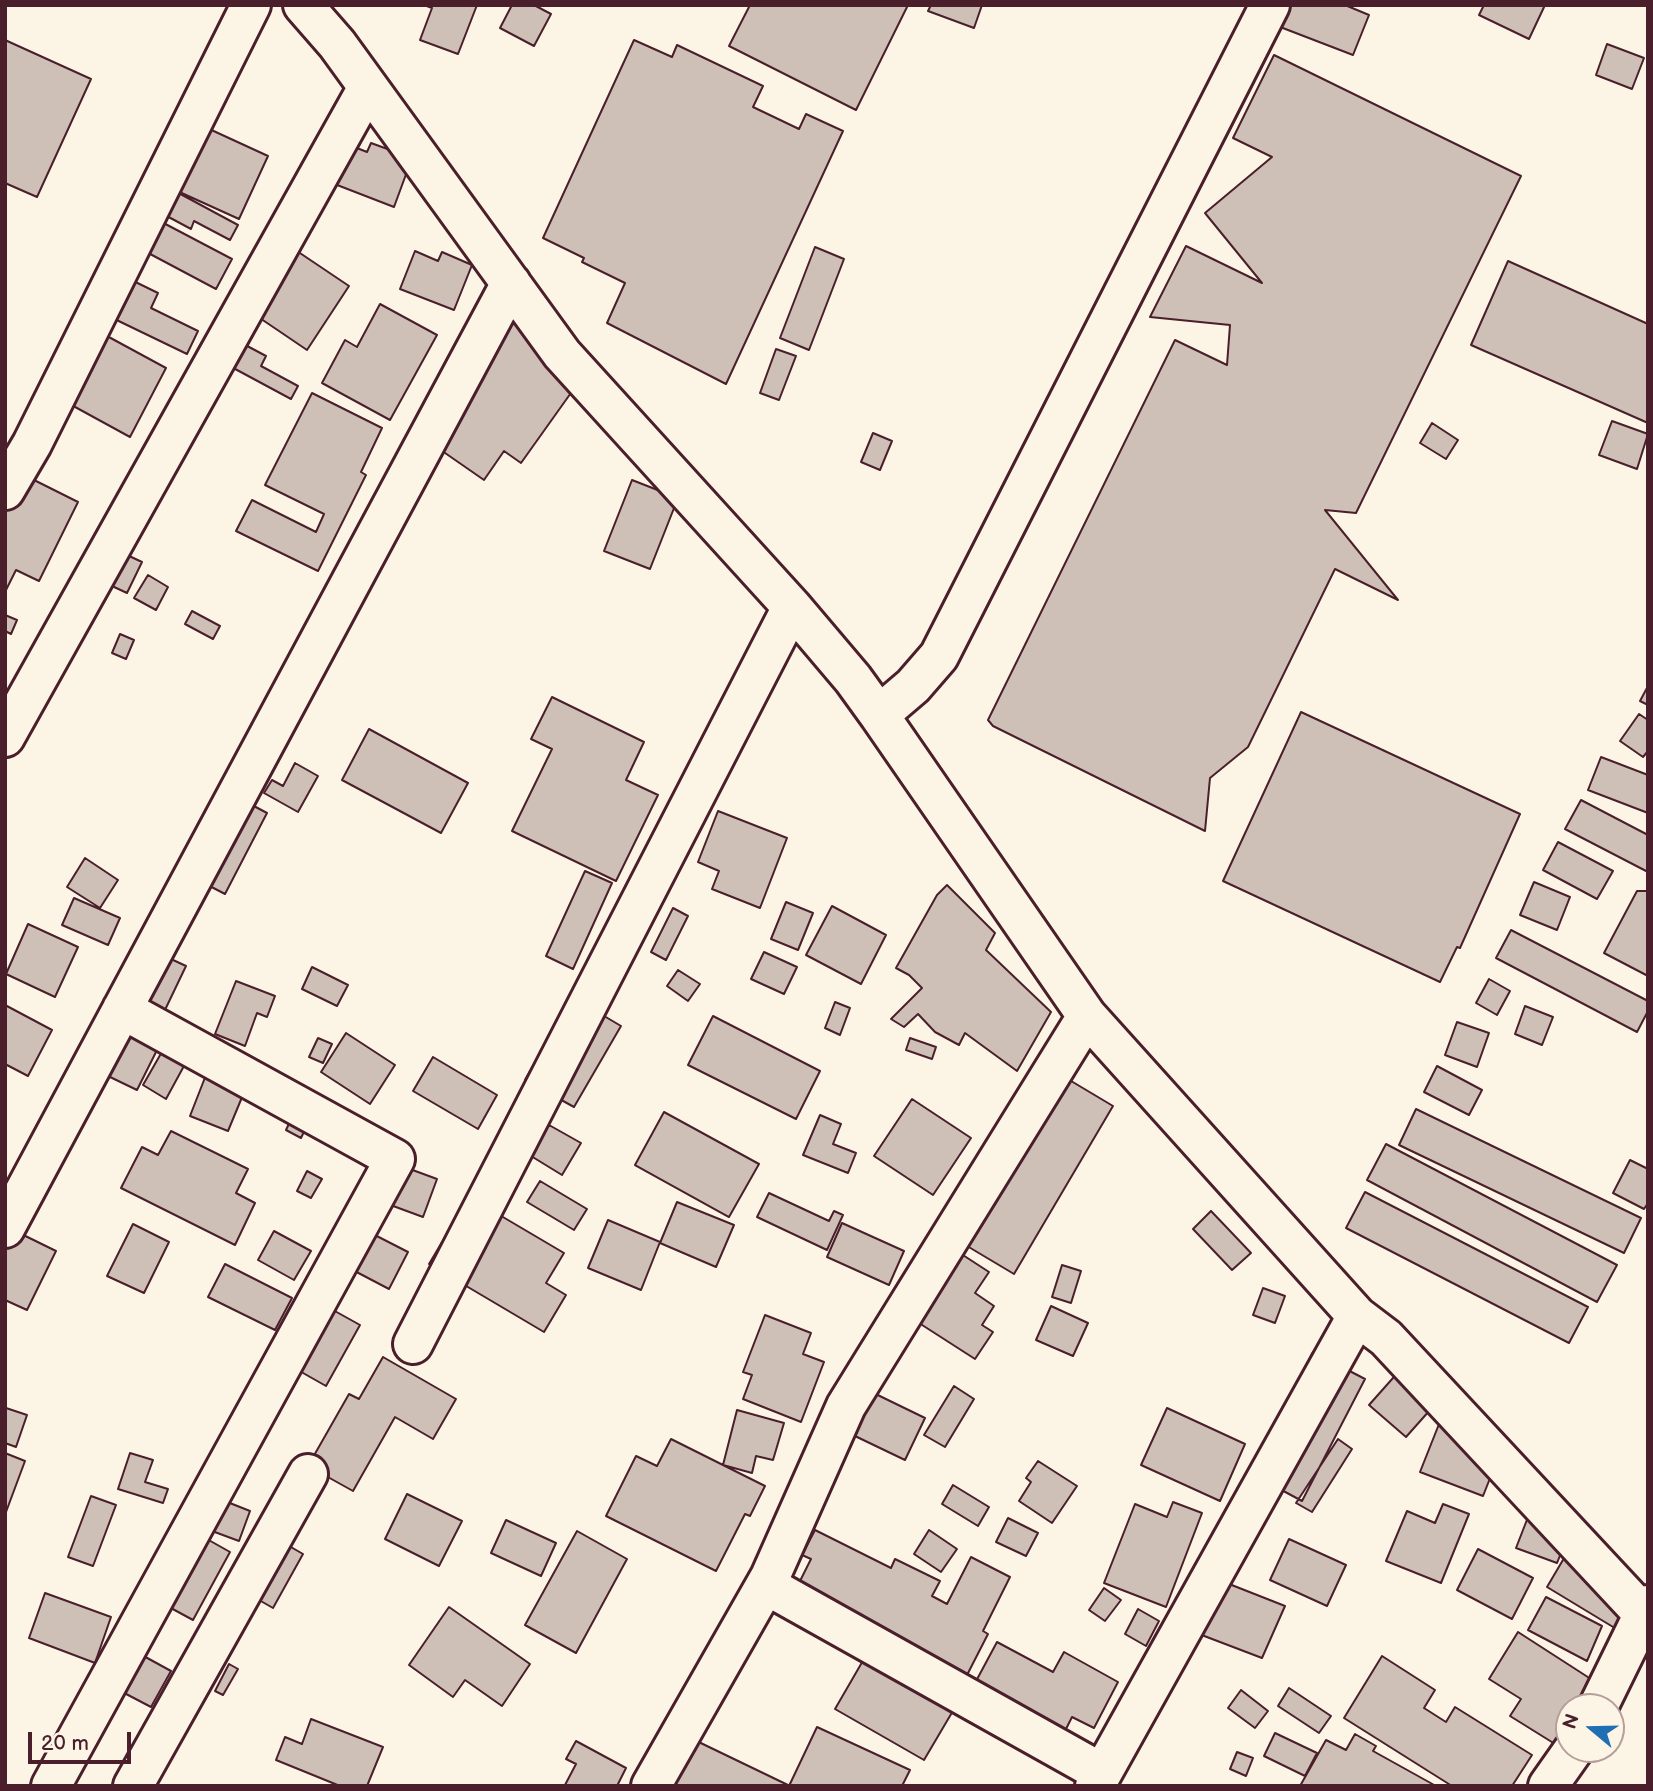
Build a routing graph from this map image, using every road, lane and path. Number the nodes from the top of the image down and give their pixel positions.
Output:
1 (251, 5) edge
2 (303, 5) edge
3 (1270, 5) edge
4 (368, 87) junction
5 (511, 283) junction
6 (5, 490) edge
7 (792, 607) junction
8 (879, 715) junction
9 (5, 737) edge
10 (122, 1009) junction
11 (1087, 1016) junction
12 (5, 1228) edge
13 (1357, 1316) junction
14 (413, 1344) dead end
15 (308, 1474) dead end
16 (766, 1585) junction
17 (1646, 1613) edge
18 (1605, 1693) edge
19 (1564, 1763) edge
20 (1099, 1779) edge
21 (51, 1786) edge
22 (133, 1786) edge
23 (651, 1786) edge
24 (1548, 1786) edge

1 - 6 street
2 - 4 street
3 - 8 street
4 - 5 street
4 - 9 street
5 - 7 street
5 - 10 street
7 - 8 street
7 - 14 street
8 - 11 street
10 - 12 street
10 - 21 street
11 - 13 street
11 - 16 street
13 - 17 street
13 - 20 street
15 - 22 street
16 - 20 street
16 - 23 street
17 - 18 street
19 - 24 street

